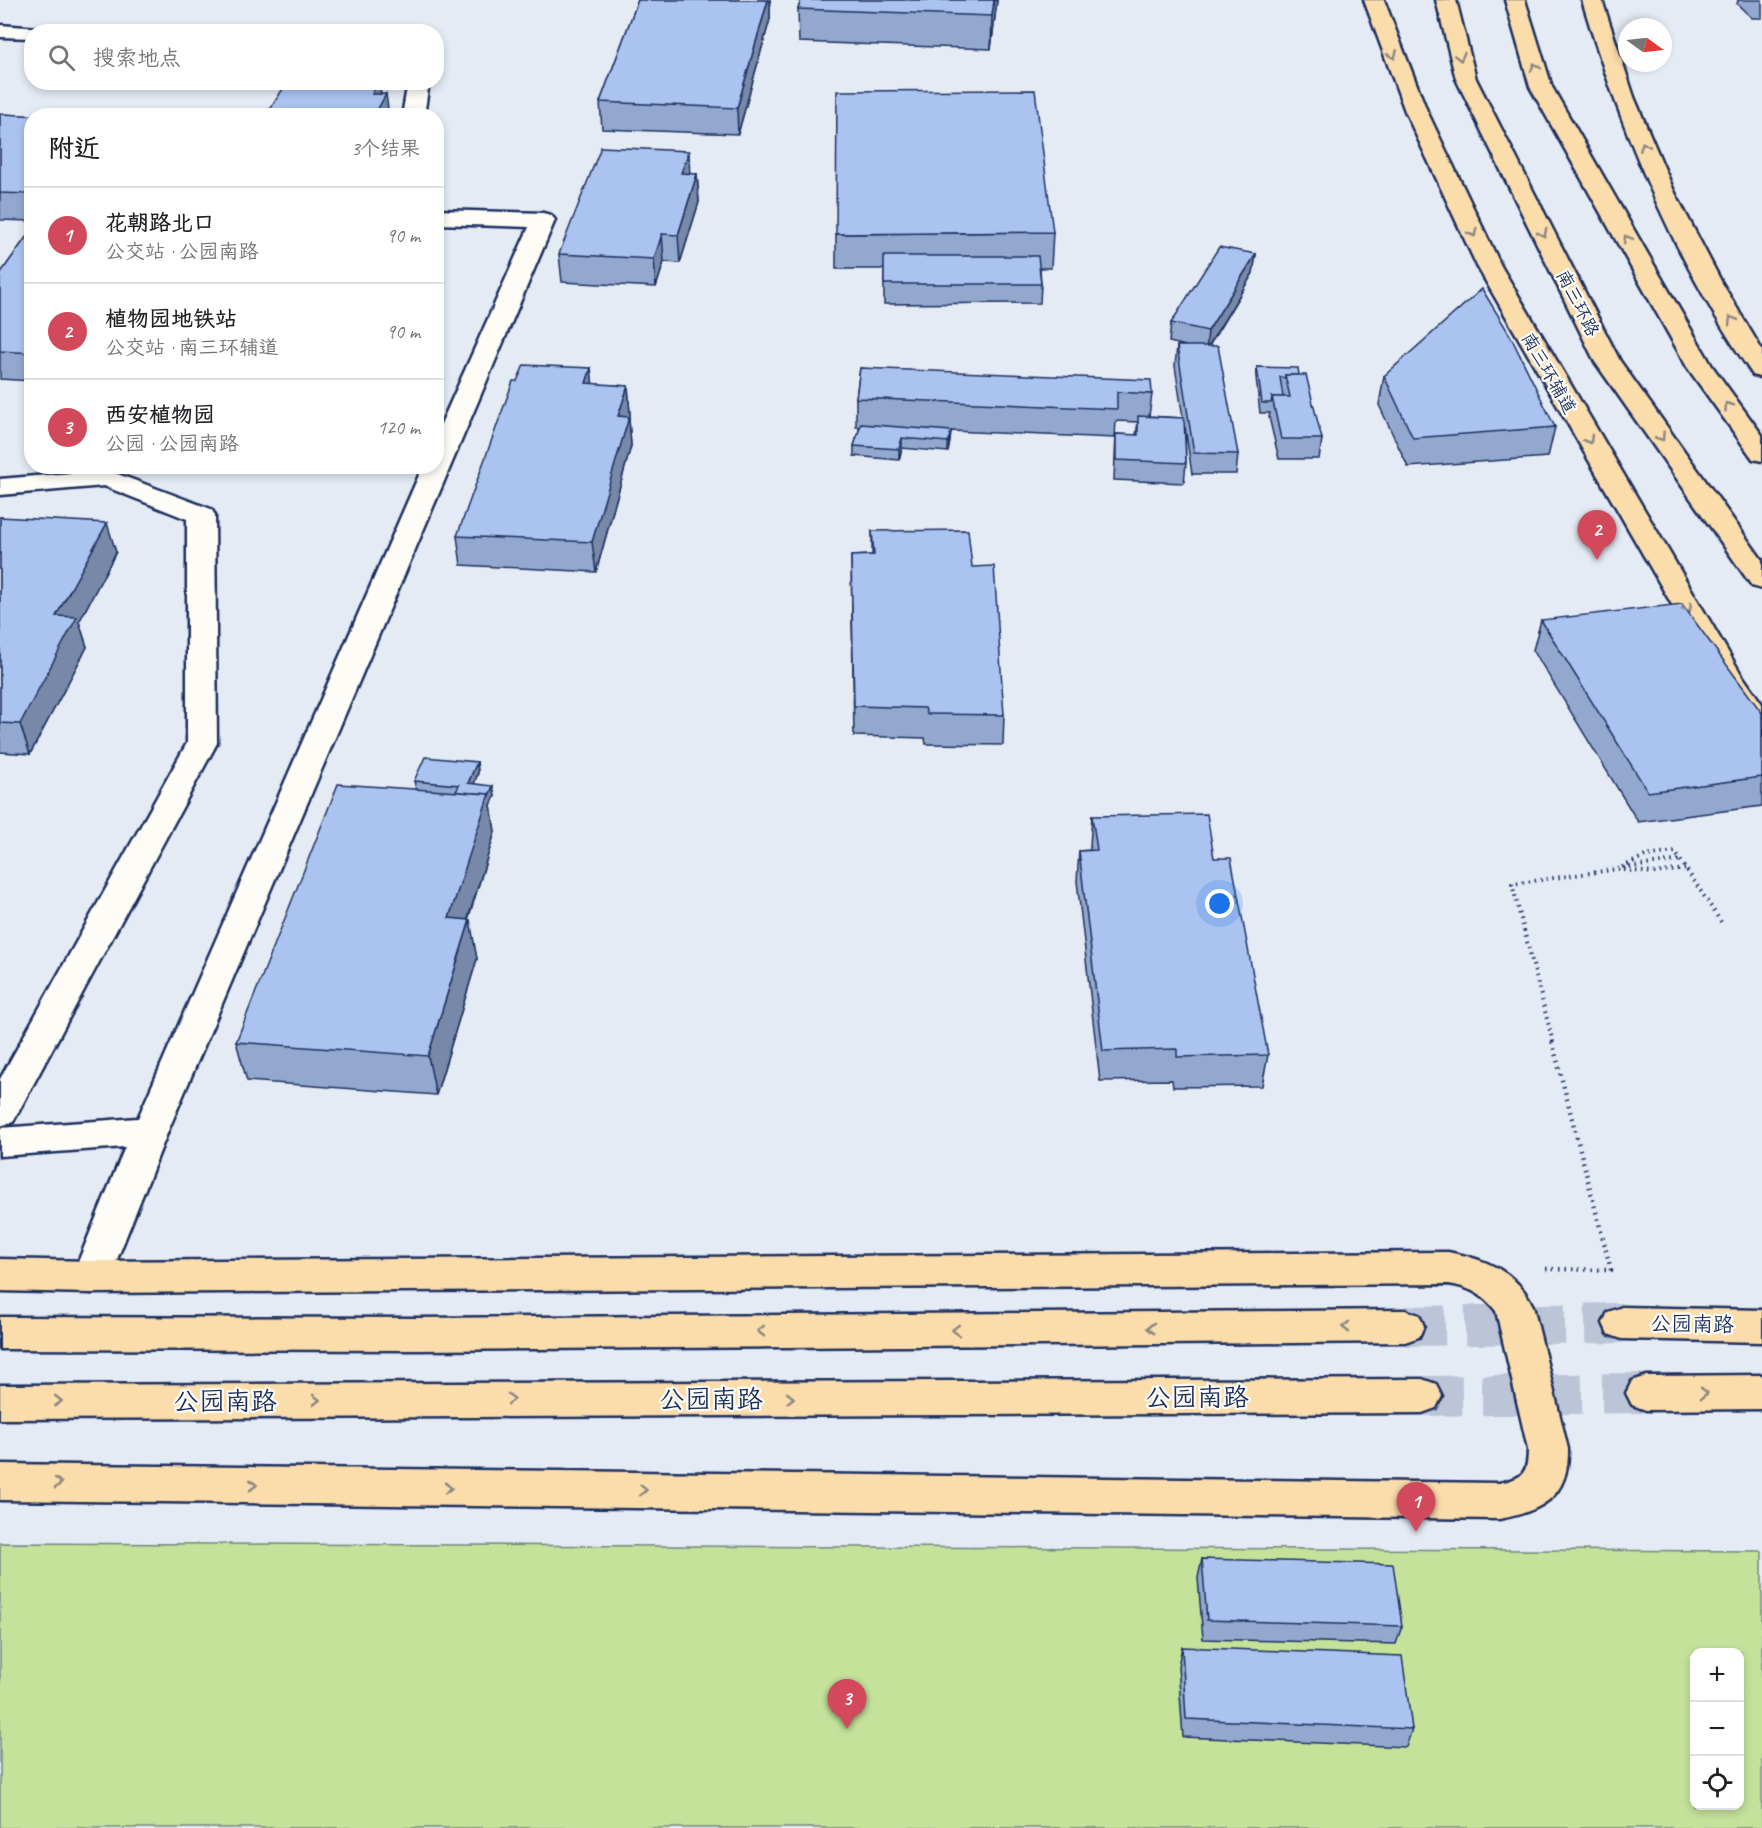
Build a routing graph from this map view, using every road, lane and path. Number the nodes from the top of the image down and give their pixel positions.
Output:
1 (1374, 0) edge
2 (1446, 0) edge
3 (1515, 0) edge
4 (1592, 0) edge
5 (0, 31) edge
6 (24, 32) edge
7 (418, 90) edge
8 (414, 108) edge
9 (444, 217) edge
10 (1762, 370) edge
11 (444, 448) edge
12 (1762, 453) edge
13 (433, 474) edge
14 (0, 487) edge
15 (1762, 580) edge
16 (1762, 726) edge
17 (1681, 860) junction
18 (1617, 869) junction
19 (1686, 870) junction
20 (1723, 926) dead end
21 (0, 1112) edge
22 (150, 1131) junction
23 (0, 1142) edge
24 (1541, 1269) dead end
25 (0, 1275) edge
26 (91, 1276) junction
27 (1623, 1323) tunnel mouth
28 (1405, 1326) tunnel mouth
29 (1762, 1326) edge
30 (0, 1333) edge
31 (1762, 1392) edge
32 (1646, 1393) tunnel mouth
33 (1422, 1396) tunnel mouth
34 (0, 1402) edge
35 (0, 1482) edge

1 -> 16 main road, 南三环辅道
2 -> 15 main road, 南三环路
12 -> 3 main road
10 -> 4 main road
5 - 6 street
7 - 8 street
9 - 11 street
13 - 22 street
14 - 21 street
17 - 18 path
17 - 18 path
17 - 19 path
18 - 19 path
18 - 24 path
19 - 20 path
22 - 23 street
22 - 26 street
25 - 26 main road
35 -> 26 main road
27 - 29 main road, 公园南路
28 -> 30 main road
32 -> 31 main road
34 -> 33 main road, 公园南路

